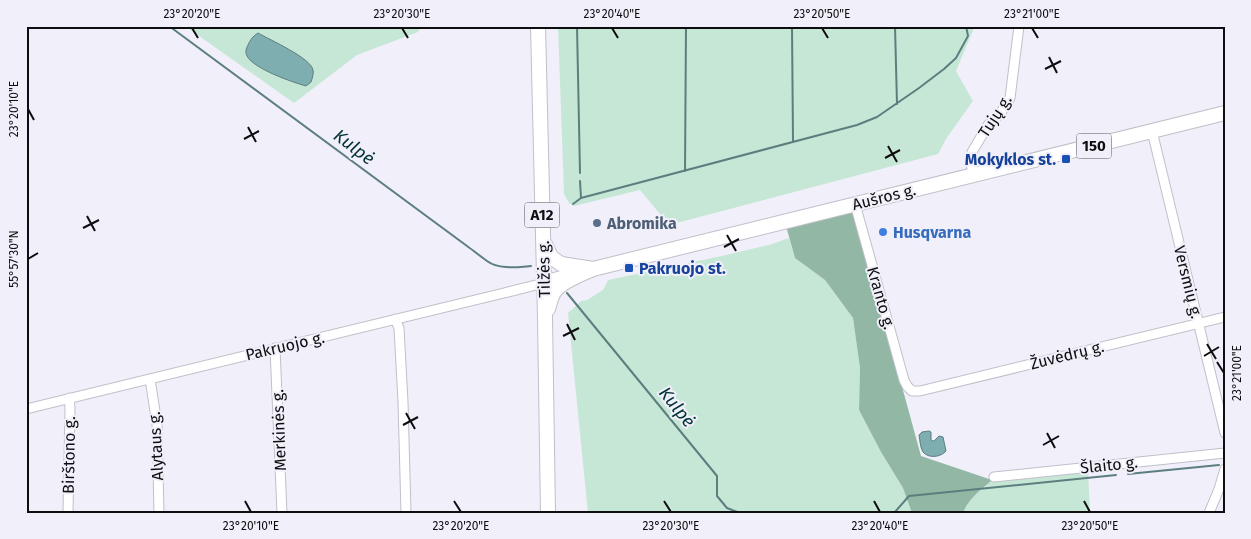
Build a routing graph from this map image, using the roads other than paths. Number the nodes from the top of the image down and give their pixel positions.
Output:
1 (538, 26) edge
2 (1018, 26) edge
3 (1225, 113) edge
4 (1152, 131) junction
5 (974, 175) junction
6 (855, 204) junction
7 (543, 240) junction
8 (593, 269) junction
9 (544, 282) junction
10 (1225, 317) edge
11 (545, 318) junction
12 (395, 320) junction
13 (1198, 323) junction
14 (275, 348) junction
15 (150, 379) junction
16 (910, 390) joint
17 (69, 398) junction
18 (1222, 408) edge
19 (26, 409) edge
20 (1225, 433) edge
21 (1225, 453) edge
22 (1225, 469) edge
23 (994, 477) dead end
24 (68, 513) edge
25 (159, 513) edge
26 (282, 513) edge
27 (406, 513) edge
28 (548, 513) edge
29 (1208, 513) edge

1 - 7 main road, Tilžės g. / A12
2 - 5 street, Tujų g.
3 - 4 main road, Aušros g. / 150
4 - 5 main road, Aušros g. / 150
4 - 13 street, Versmių g.
5 - 6 main road, Aušros g. / 150
6 - 8 main road, Aušros g. / 150
6 - 16 street, Kranto g.
7 - 8 main road
7 - 9 main road, Tilžės g. / A12
8 - 9 main road, Aušros g. / 150
8 - 11 main road
9 - 11 main road, Tilžės g. / A12
9 - 12 street, Pakruojo g.
10 - 13 street, Žuvėdrų g.
11 - 28 main road, Tilžės g. / A12
12 - 14 street, Pakruojo g.
12 - 27 street
13 - 16 street, Žuvėdrų g.
13 - 18 street, Versmių g.
14 - 15 street, Pakruojo g.
14 - 26 street, Merkinės g.
15 - 17 street, Pakruojo g.
15 - 25 street, Alytaus g.
17 - 19 street, Pakruojo g.
17 - 24 street, Birštono g.
18 - 20 street, Versmių g.
21 - 23 street, Šlaito g.
22 - 29 street

